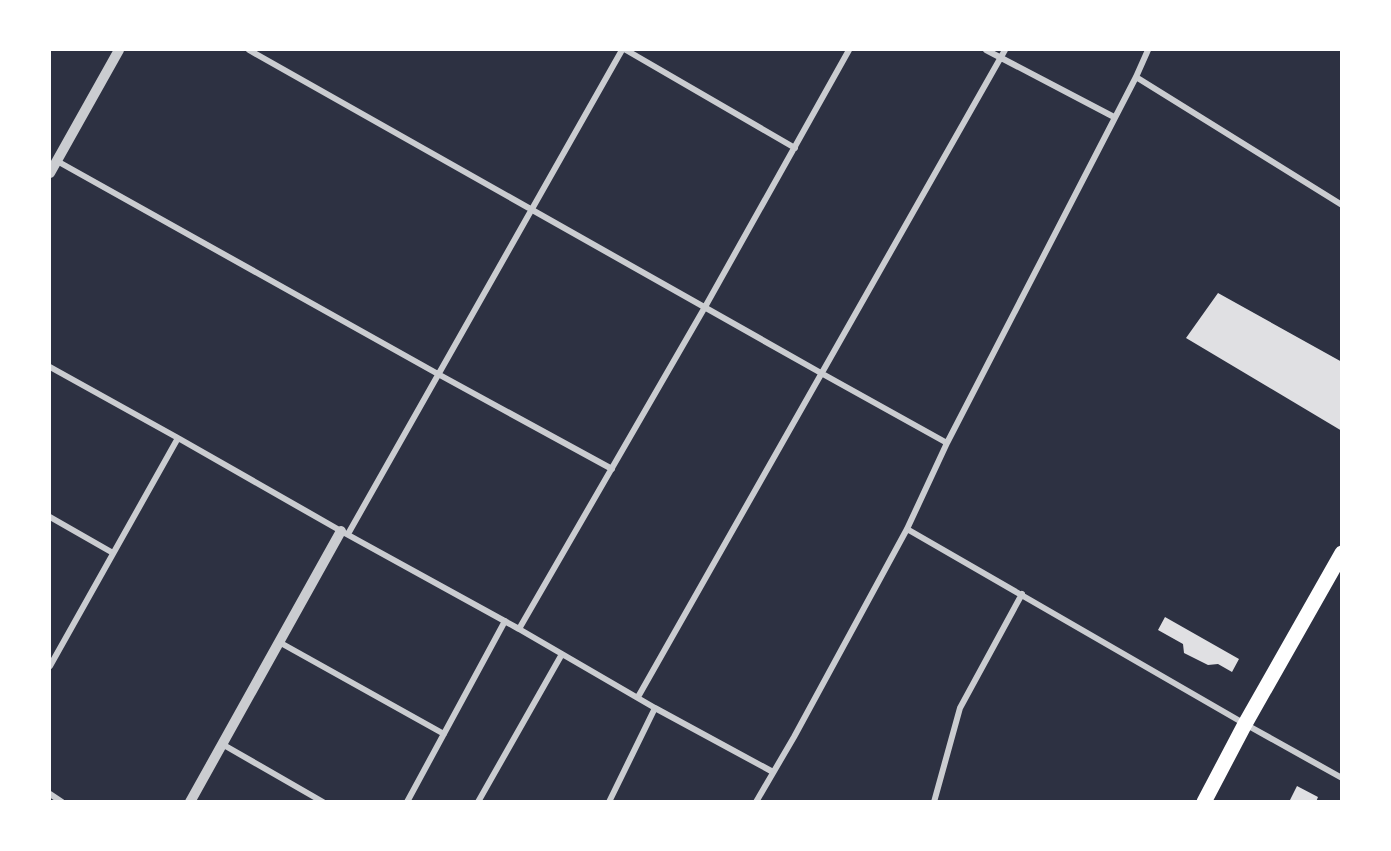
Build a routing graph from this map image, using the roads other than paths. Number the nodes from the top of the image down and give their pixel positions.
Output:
1 (119, 50) edge
2 (249, 50) edge
3 (622, 50) edge
4 (626, 50) edge
5 (849, 50) edge
6 (986, 50) edge
7 (1005, 50) edge
8 (1148, 50) edge
9 (1000, 58) junction
10 (1136, 77) junction
11 (1114, 117) junction
12 (795, 148) junction
13 (56, 160) junction
14 (50, 173) edge
15 (1341, 206) edge
16 (532, 209) junction
17 (705, 307) junction
18 (50, 367) edge
19 (438, 374) junction
20 (821, 374) junction
21 (178, 438) junction
22 (947, 443) junction
23 (612, 469) junction
24 (50, 517) edge
25 (907, 529) junction
26 (344, 533) junction
27 (113, 553) junction
28 (1341, 553) edge
29 (1022, 594) junction
30 (505, 621) junction
31 (519, 629) junction
32 (279, 642) junction
33 (562, 654) junction
34 (50, 666) edge
35 (638, 697) junction
36 (655, 708) junction
37 (1245, 724) junction
38 (444, 734) junction
39 (222, 744) junction
40 (773, 771) junction
41 (1341, 777) edge
42 (50, 794) edge
43 (62, 801) edge
44 (190, 801) edge
45 (323, 801) edge
46 (407, 801) edge
47 (478, 801) edge
48 (609, 801) edge
49 (756, 801) edge
50 (934, 801) edge
51 (1204, 801) edge

1 - 13 street
2 - 16 street
3 - 16 street
4 - 12 street
5 - 12 street
6 - 9 street
7 - 9 street
8 - 10 street
9 - 11 street
9 - 20 street
10 - 11 street
10 - 15 street
11 - 22 street
12 - 17 street
13 - 14 street
13 - 19 street
16 - 17 street
16 - 19 street
17 - 20 street
17 - 23 street
18 - 21 street
19 - 23 street
19 - 26 street
20 - 22 street
20 - 35 street
21 - 26 street
21 - 27 street
22 - 25 street
23 - 31 street
24 - 27 street
25 - 29 street
25 - 40 street
26 - 30 street
26 - 32 street
27 - 34 street
28 - 37 main road
29 - 37 street
29 - 50 street
30 - 31 street
30 - 38 street
31 - 33 street
32 - 38 street
32 - 39 street
33 - 35 street
33 - 47 street
35 - 36 street
36 - 40 street
36 - 48 street
37 - 41 street
37 - 51 main road
38 - 46 street
39 - 44 street
39 - 45 street
40 - 49 street
42 - 43 street

